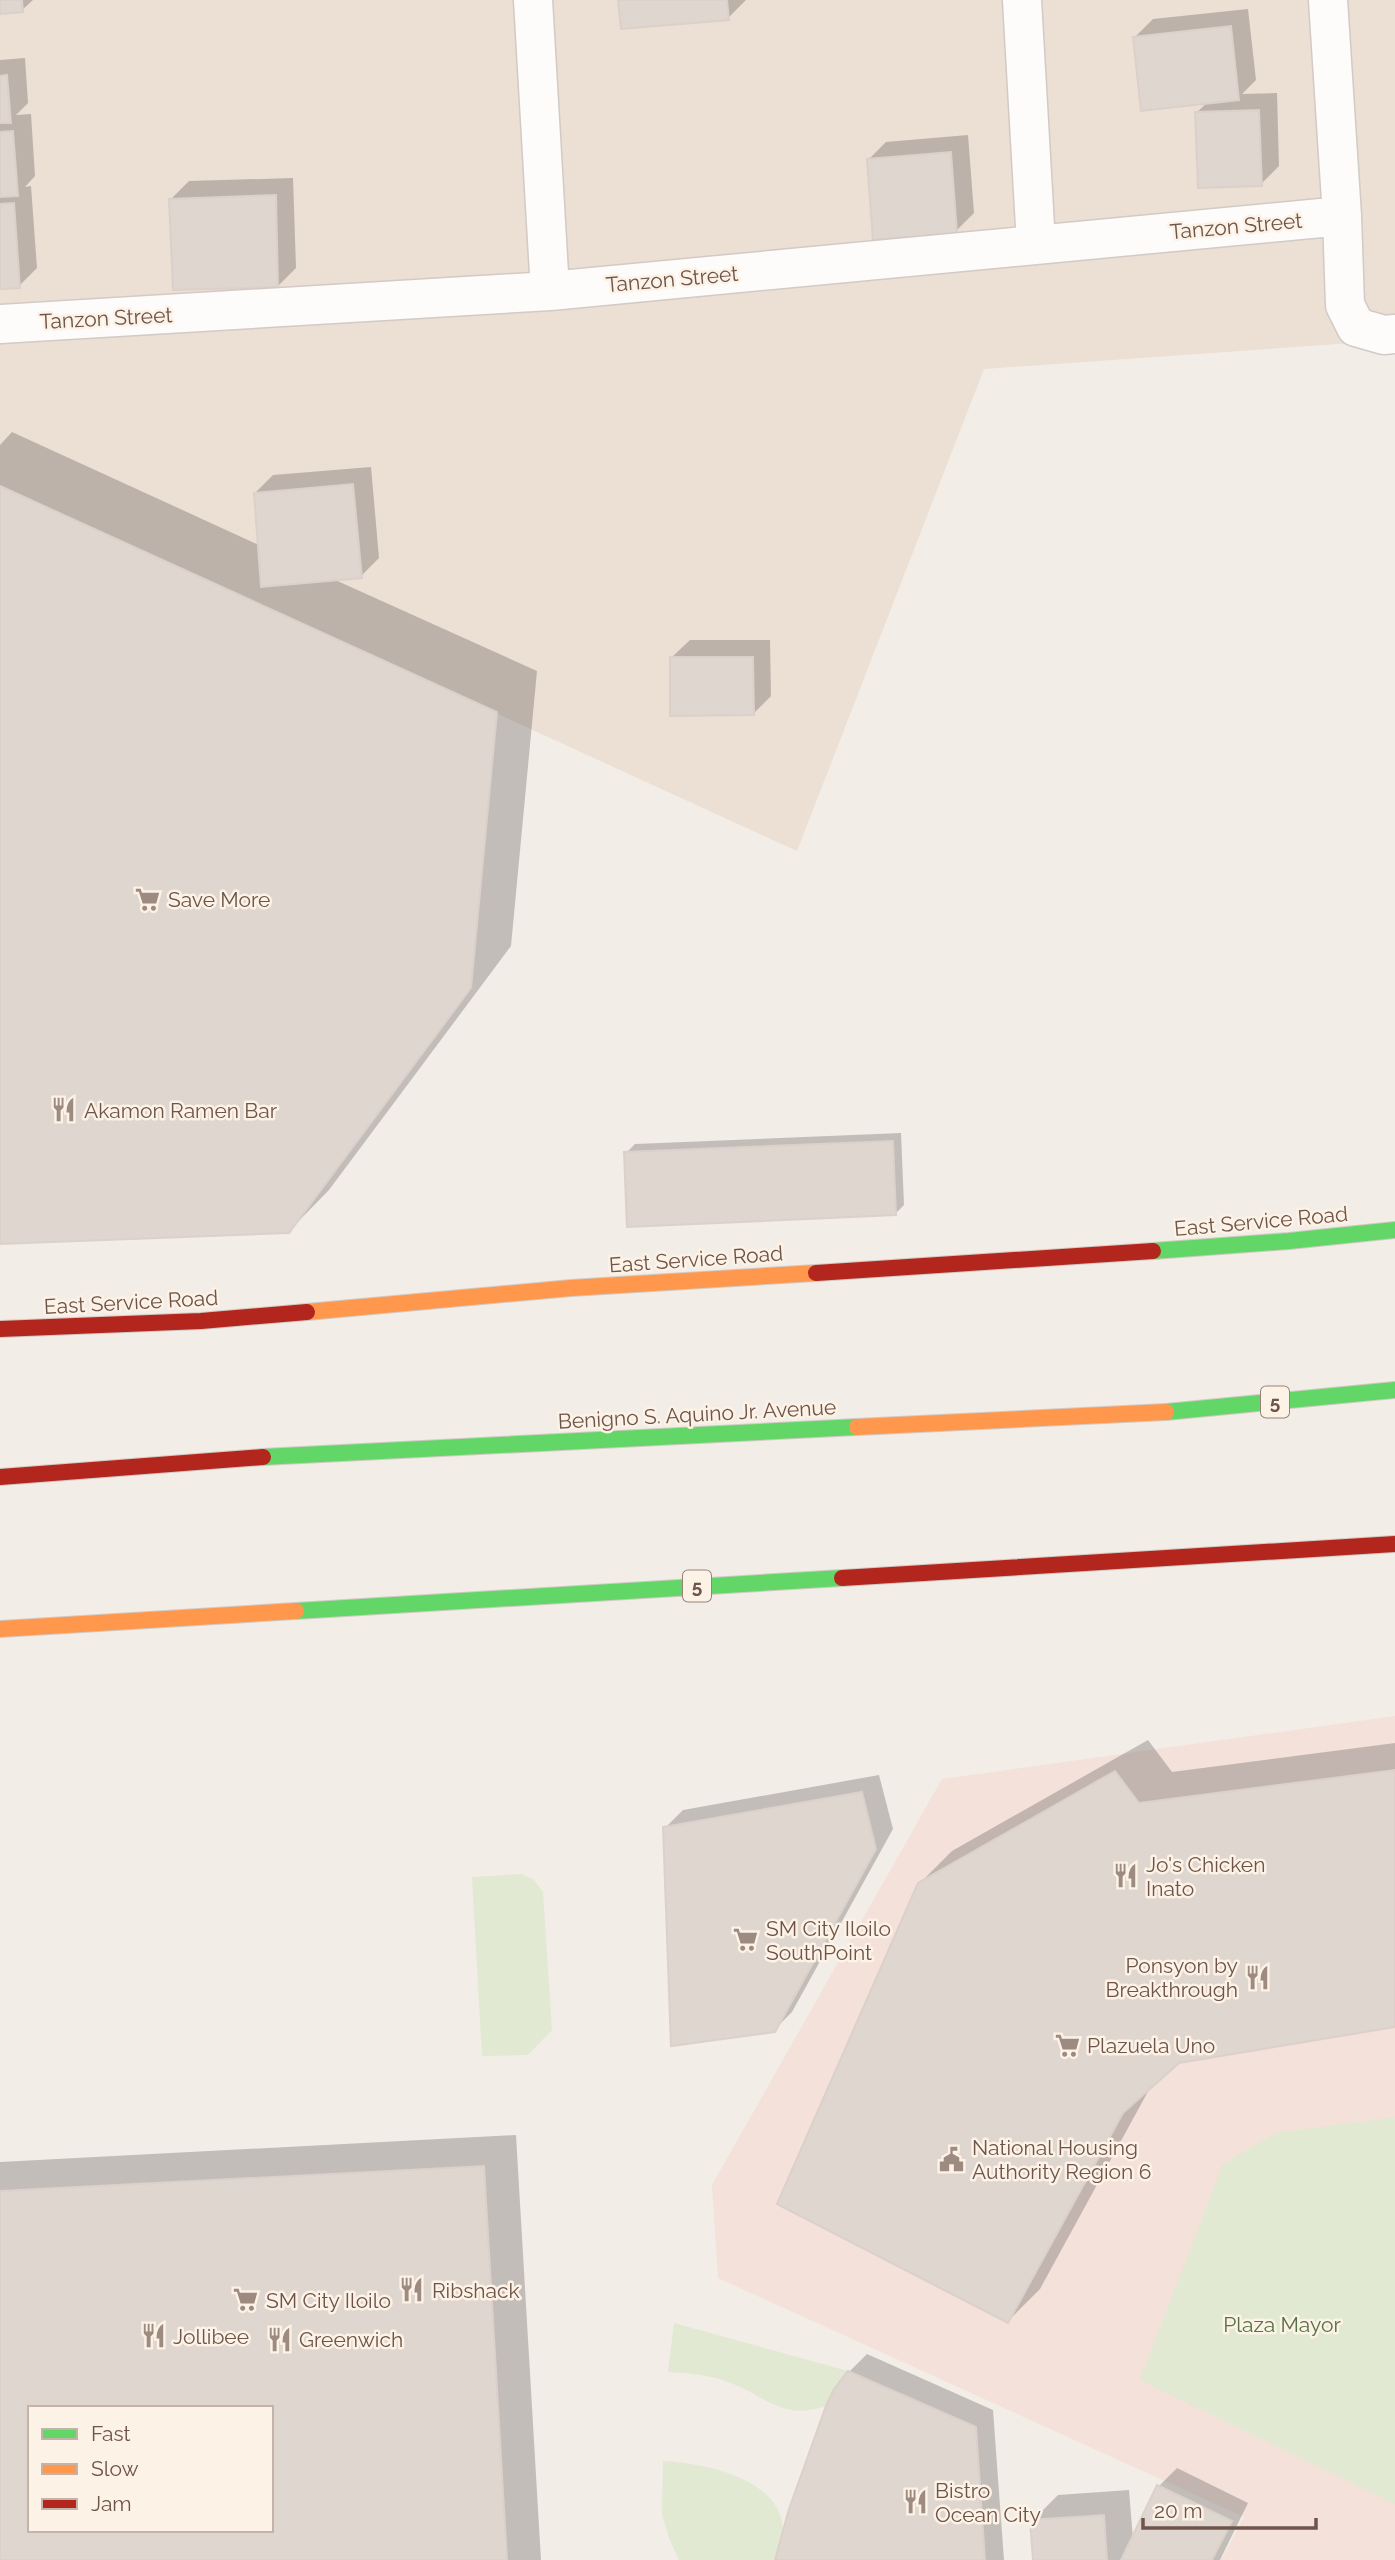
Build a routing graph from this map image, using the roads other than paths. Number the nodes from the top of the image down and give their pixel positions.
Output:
1 (533, 0) edge
2 (1022, 0) edge
3 (1328, 0) edge
4 (1342, 216) junction
5 (1036, 244) junction
6 (550, 291) junction
7 (0, 324) edge
8 (1395, 334) edge
9 (1395, 1230) edge
10 (0, 1329) edge
11 (1395, 1390) edge
12 (0, 1477) edge
13 (1395, 1545) edge
14 (0, 1629) edge

1 - 6 street
2 - 5 street
3 - 4 street
4 - 5 street, Tanzon Street
4 - 8 street
5 - 6 street, Tanzon Street
6 - 7 street, Tanzon Street
9 - 10 main road, East Service Road
11 - 12 main road, Benigno S. Aquino Jr. Avenue / 5
13 - 14 main road, 5

